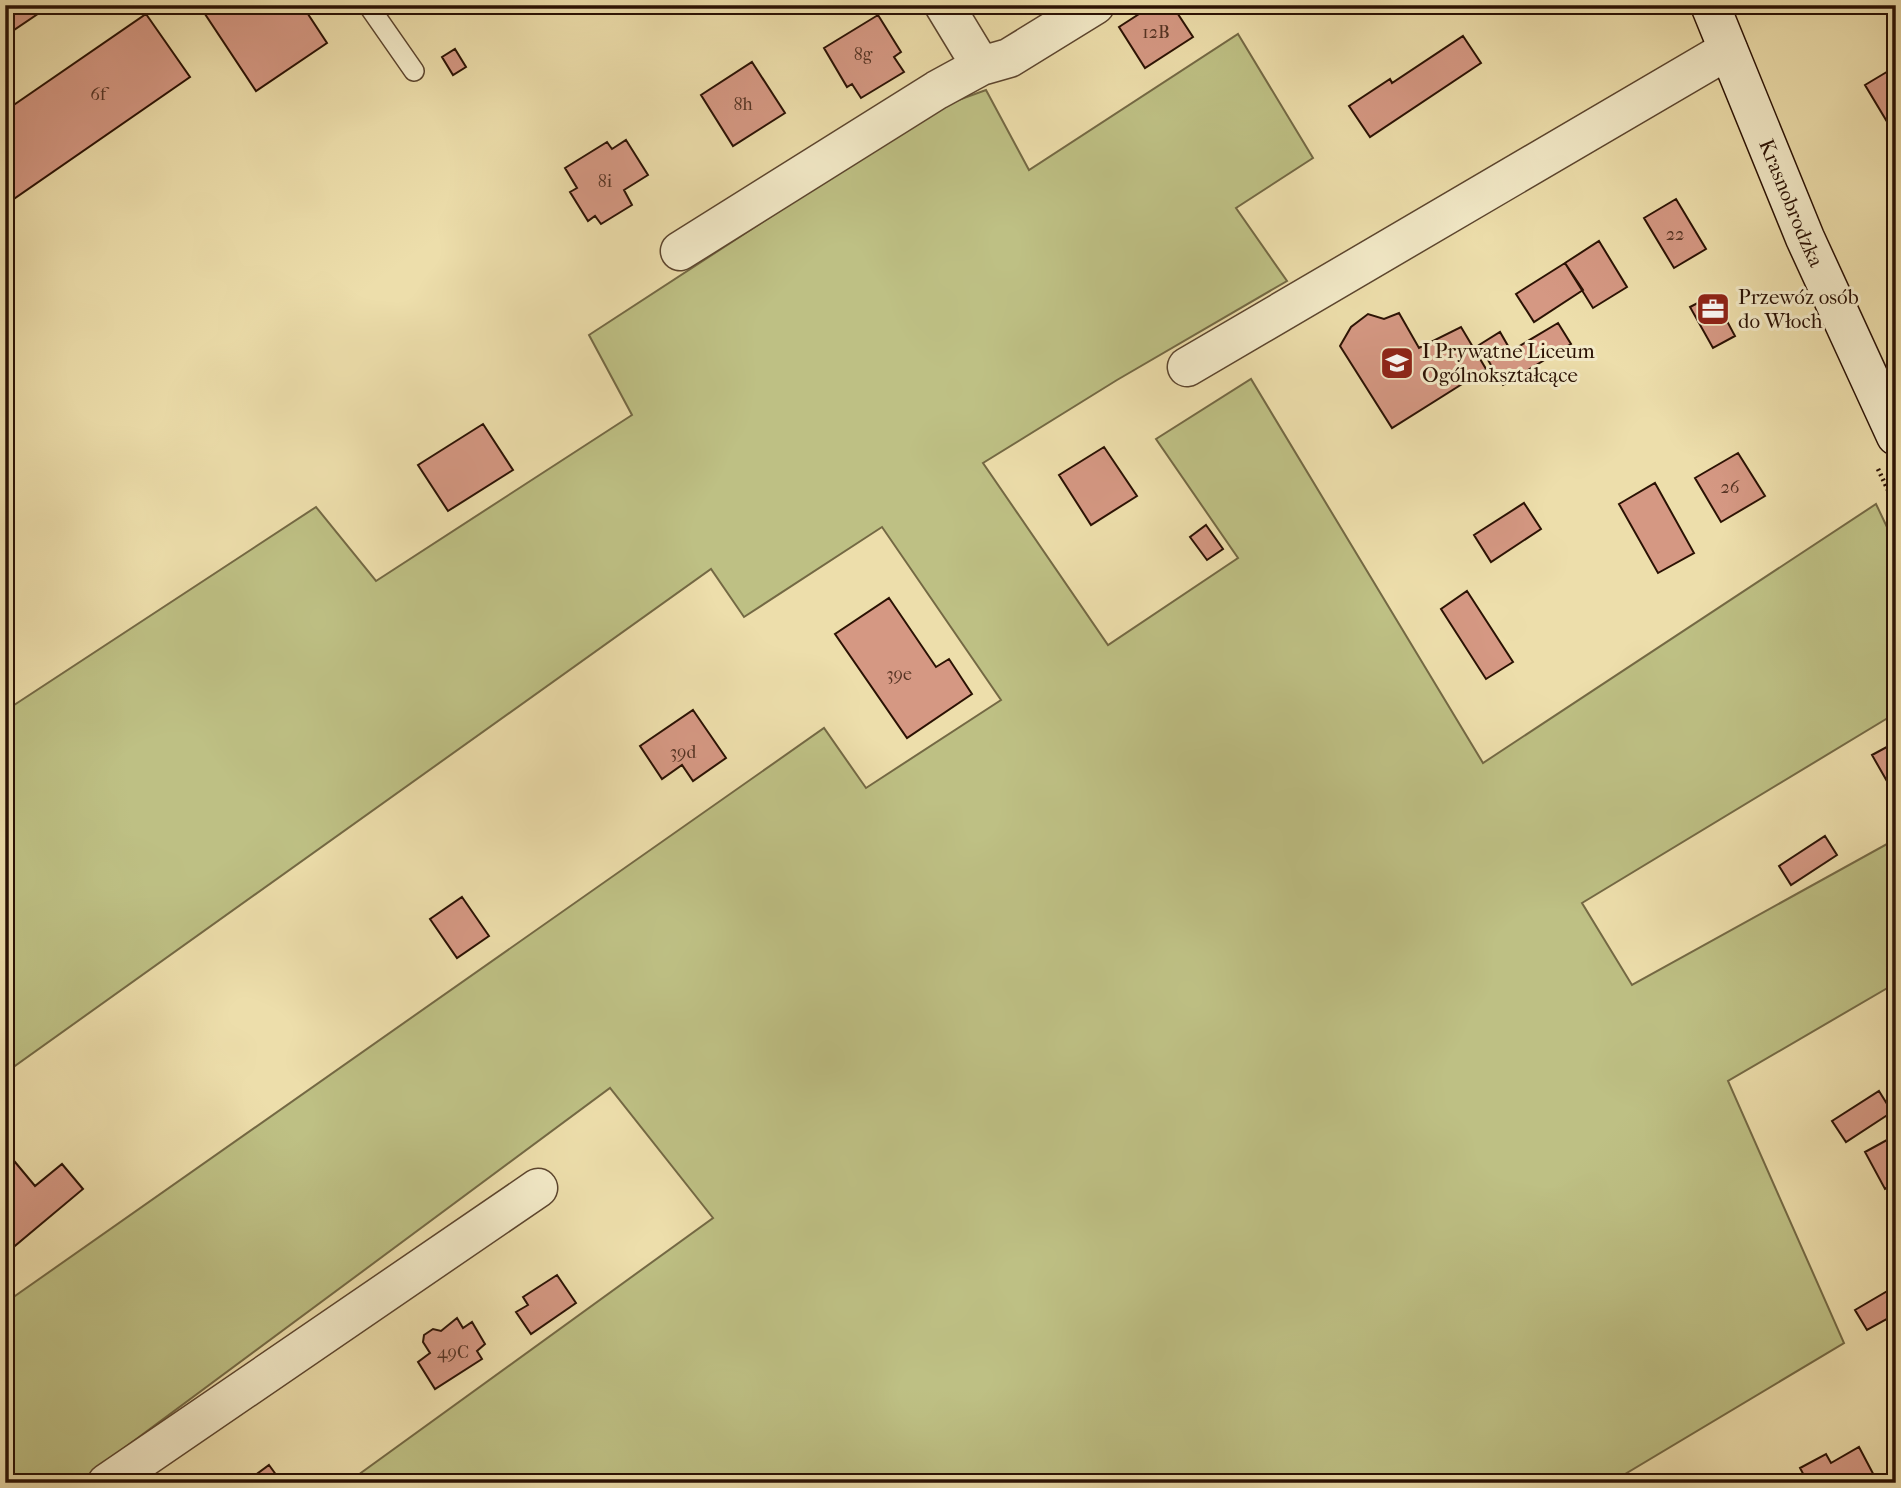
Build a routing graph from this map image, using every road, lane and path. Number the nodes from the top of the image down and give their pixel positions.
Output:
1 (368, 5) edge
2 (944, 5) edge
3 (1095, 5) edge
4 (1710, 5) edge
5 (1728, 50) junction
6 (981, 66) junction
7 (414, 71) dead end
8 (680, 251) dead end
9 (1187, 367) dead end
10 (1896, 436) edge
11 (538, 1188) dead end
12 (107, 1483) edge

1 - 7 lane
2 - 6 street
3 - 6 street
4 - 5 street, Krasnobrodzka
5 - 9 street
5 - 10 street, Krasnobrodzka
6 - 8 street
11 - 12 street

